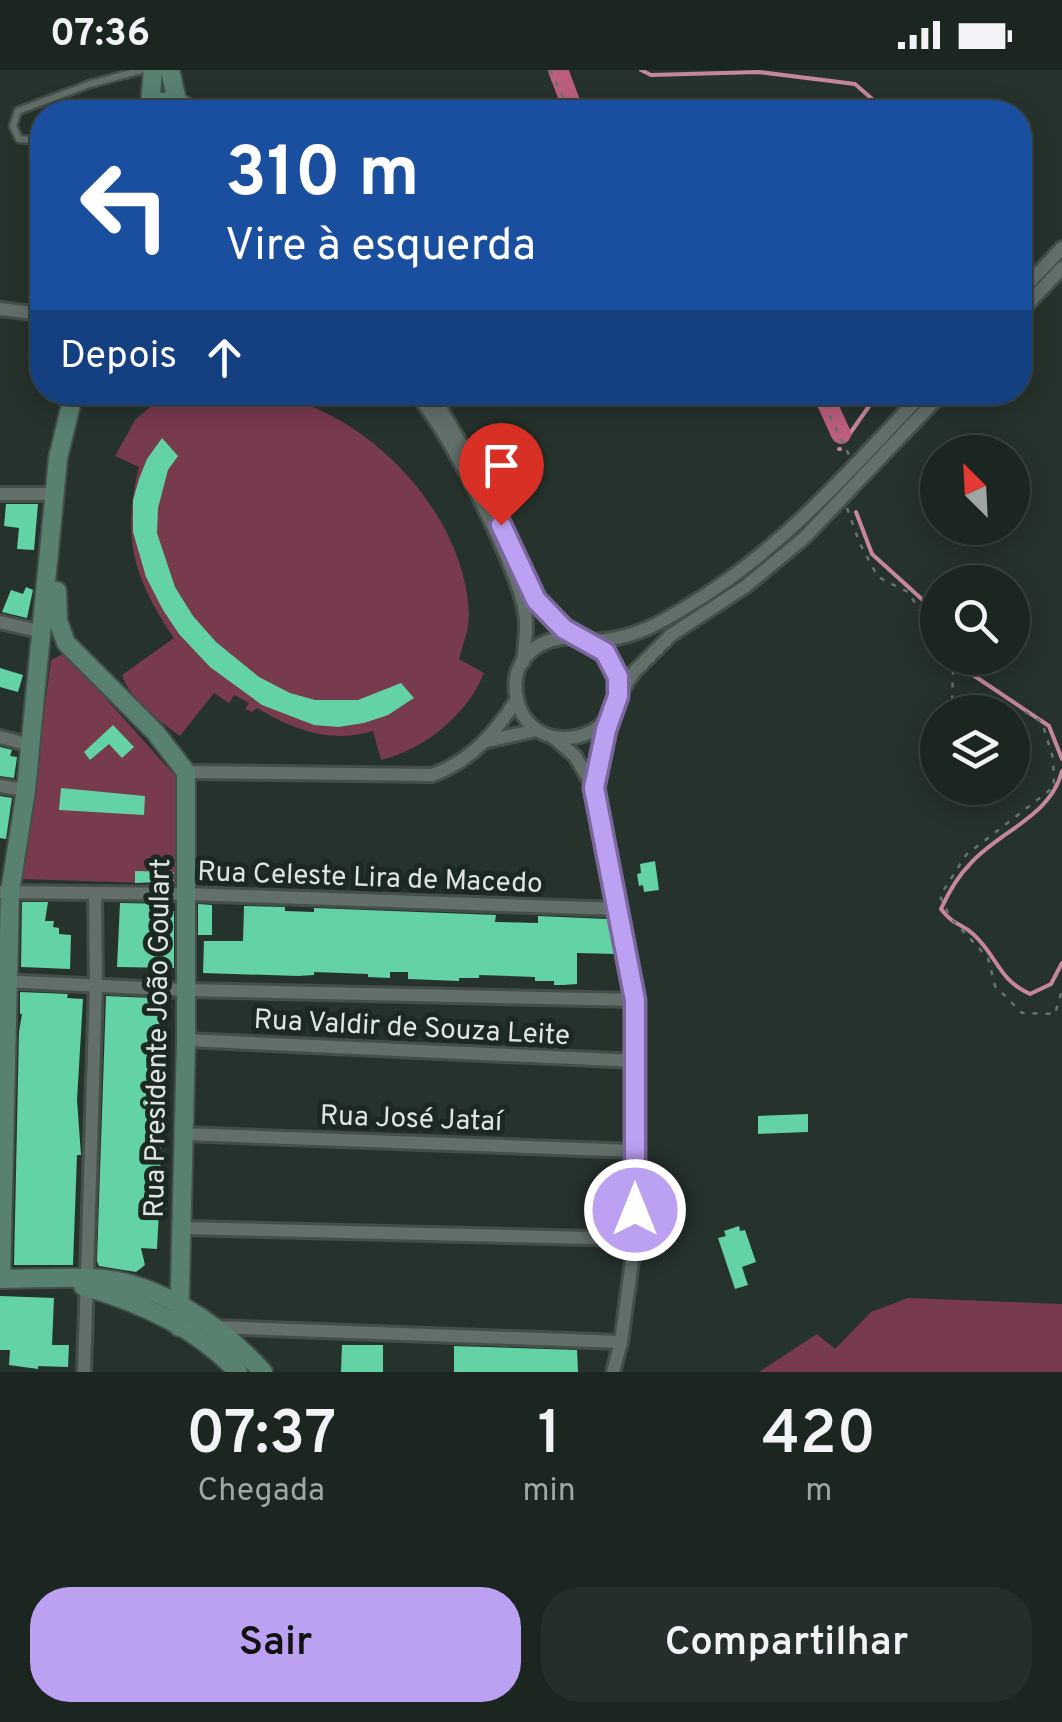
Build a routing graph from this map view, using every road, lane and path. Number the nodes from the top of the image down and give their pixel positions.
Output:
1 (142, 70) edge
2 (153, 70) edge
3 (170, 70) edge
4 (550, 70) edge
5 (49, 100) edge
6 (148, 100) edge
7 (177, 100) edge
8 (564, 100) edge
9 (30, 107) edge
10 (30, 140) edge
11 (1062, 248) edge
12 (1062, 268) edge
13 (1032, 279) edge
14 (1032, 299) edge
15 (0, 309) edge
16 (30, 313) edge
17 (71, 405) edge
18 (82, 405) edge
19 (422, 405) edge
20 (439, 405) edge
21 (824, 405) edge
22 (912, 405) edge
23 (931, 405) edge
24 (854, 466) junction
25 (0, 494) edge
26 (54, 494) junction
27 (844, 497) junction
28 (58, 532) junction
29 (920, 610) edge
30 (0, 622) edge
31 (42, 640) junction
32 (585, 640) junction
33 (66, 643) junction
34 (522, 662) junction
35 (618, 696) junction
36 (516, 699) junction
37 (612, 714) junction
38 (1030, 715) edge
39 (537, 730) junction
40 (0, 738) edge
41 (554, 738) junction
42 (486, 741) junction
43 (30, 745) junction
44 (186, 772) junction
45 (0, 786) edge
46 (594, 788) junction
47 (26, 790) junction
48 (5, 892) edge
49 (95, 893) junction
50 (186, 894) junction
51 (619, 909) junction
52 (3, 981) edge
53 (96, 984) junction
54 (185, 990) junction
55 (1062, 990) edge
56 (635, 1000) junction
57 (186, 1040) junction
58 (636, 1061) junction
59 (184, 1134) junction
60 (636, 1151) junction
61 (182, 1228) junction
62 (635, 1239) junction
63 (0, 1279) edge
64 (87, 1282) junction
65 (180, 1306) junction
66 (179, 1326) junction
67 (210, 1327) junction
68 (621, 1342) junction
69 (84, 1372) edge
70 (238, 1372) edge
71 (263, 1372) edge
72 (613, 1372) edge

1 - 5 lane
2 - 6 street
3 - 7 street
4 - 8 path
9 - 10 lane
11 - 13 street
12 - 14 street
15 - 16 street
17 - 26 street
18 - 28 street
19 - 34 street
20 - 32 street
21 - 24 path
22 - 24 street
23 - 27 street
24 - 32 street
25 - 26 street
26 - 28 street
27 - 29 path
27 - 35 street
28 - 31 street
28 - 33 street
30 - 31 street
31 - 33 street
31 - 43 street
32 - 34 street
32 - 35 street
33 - 44 street
34 - 36 street
35 - 37 street
36 - 39 street
36 - 42 street
37 - 41 street
37 - 46 street
38 - 55 path
39 - 41 street
39 - 42 street
40 - 43 street
41 - 46 street
42 - 44 street
43 - 47 street
44 - 50 street, Rua Presidente João Goulart
45 - 47 street
46 - 51 street
47 - 48 street
48 - 49 street, Rua Celeste Lira de Macedo
48 - 52 street
49 - 50 street, Rua Celeste Lira de Macedo
49 - 53 street
50 - 51 street, Rua Celeste Lira de Macedo
50 - 54 street, Rua Presidente João Goulart
51 - 56 street
52 - 53 street
52 - 63 street
53 - 54 street
53 - 64 street
54 - 56 street
54 - 57 street, Rua Presidente João Goulart
56 - 58 street
57 - 58 street, Rua Valdir de Souza Leite
57 - 59 street, Rua Presidente João Goulart
58 - 60 street
59 - 60 street, Rua José Jataí
59 - 61 street, Rua Presidente João Goulart
60 - 62 street
61 - 62 street
61 - 65 street, Rua Presidente João Goulart
62 - 68 street
63 - 64 street
64 - 65 street
64 - 66 street
64 - 69 street
65 - 66 street, Rua Presidente João Goulart
65 - 67 street
66 - 70 street
67 - 68 street
67 - 71 street
68 - 72 street

